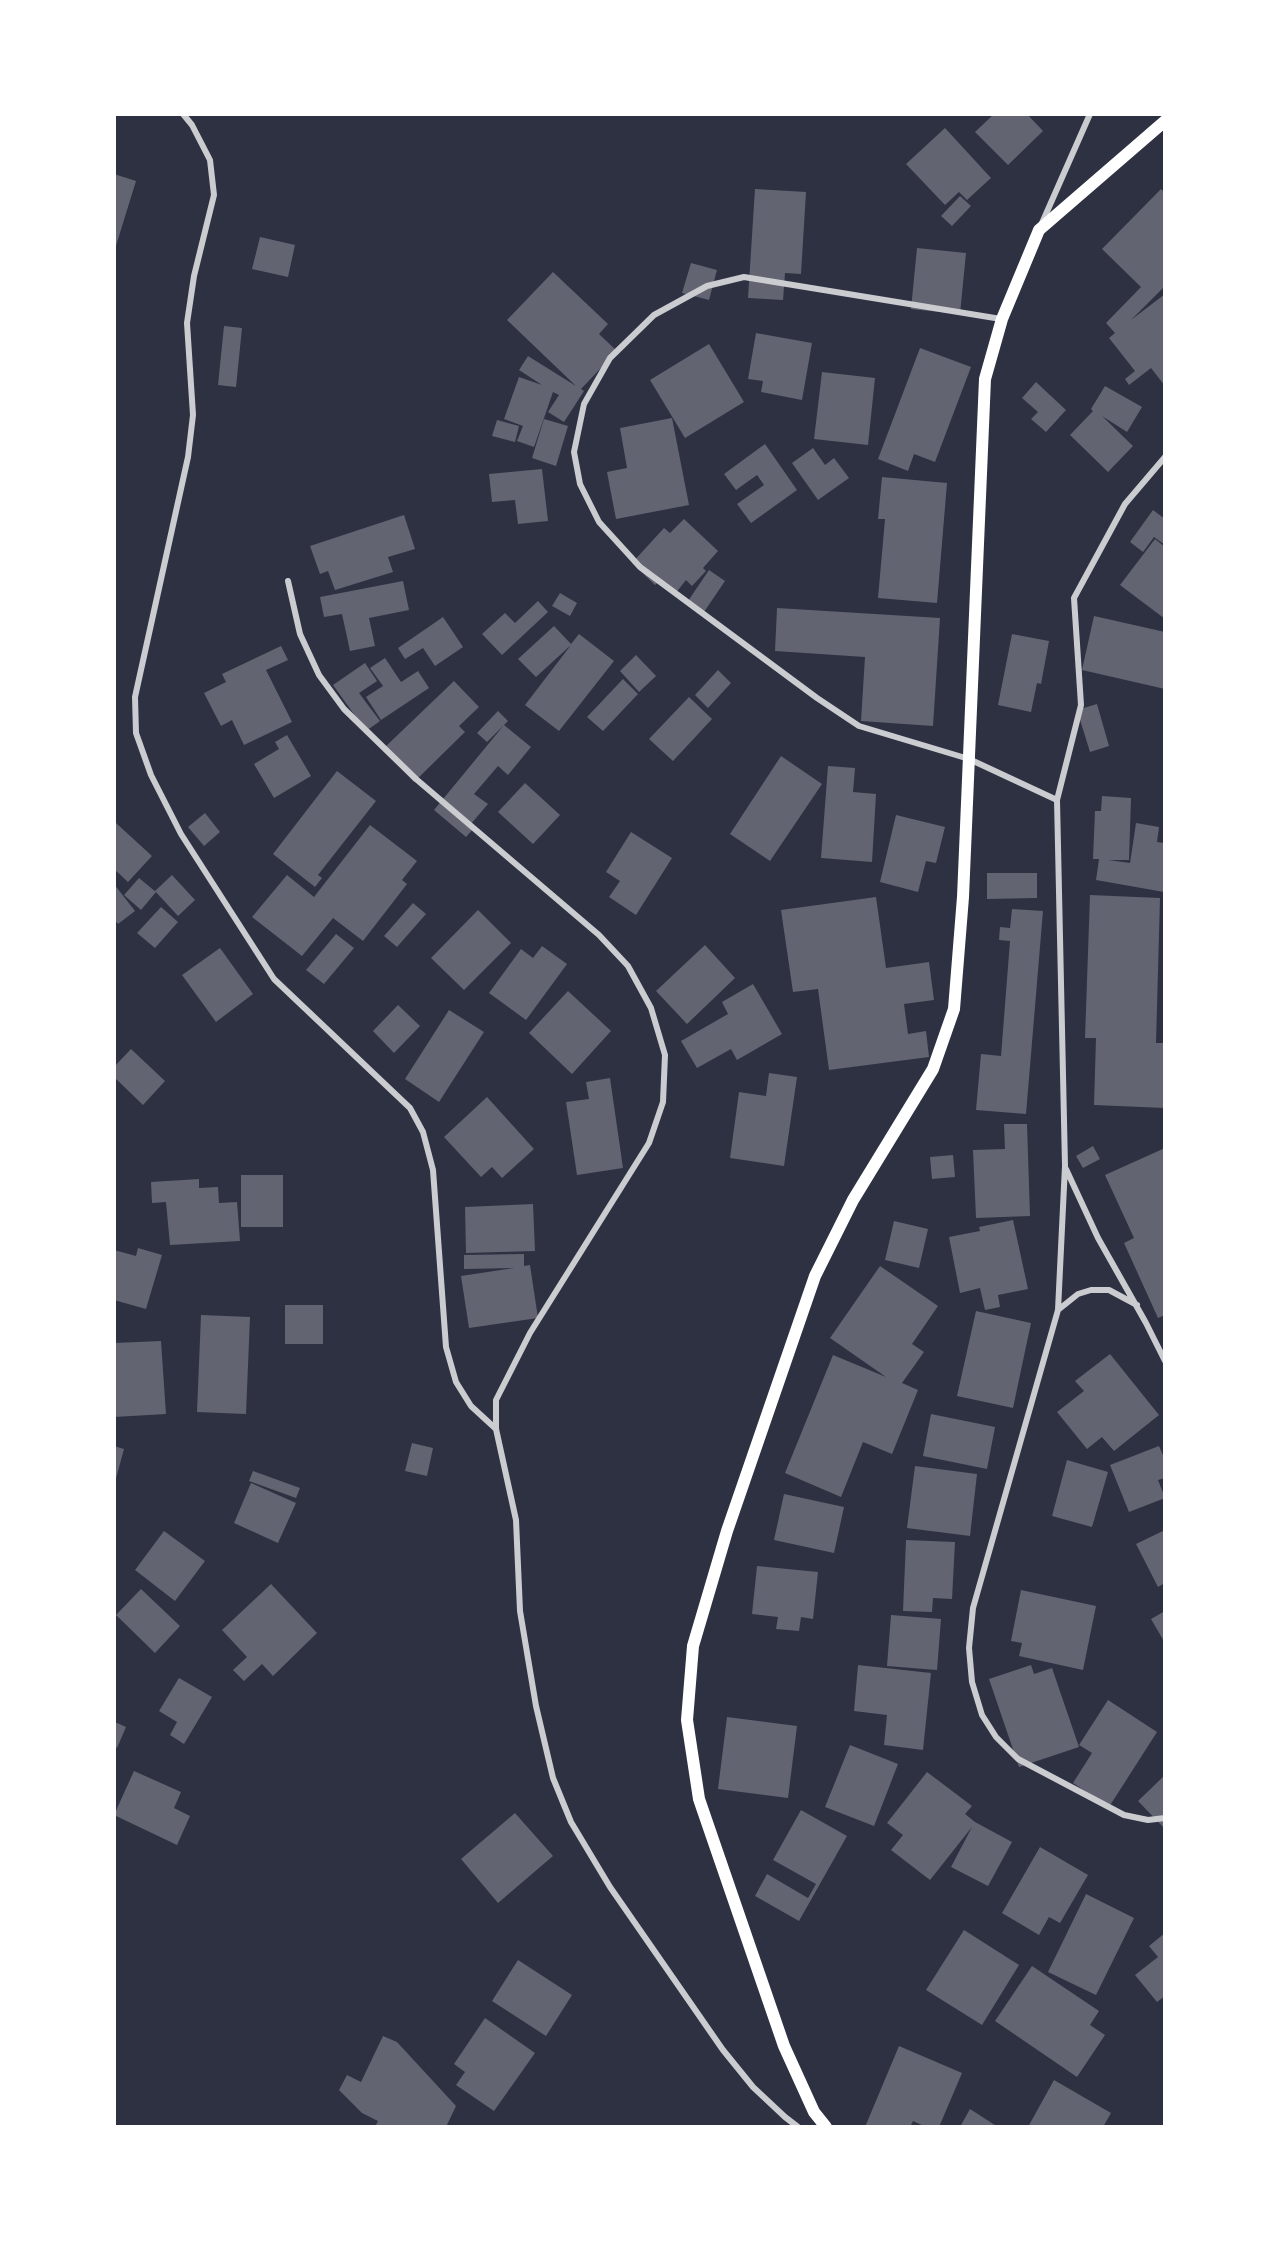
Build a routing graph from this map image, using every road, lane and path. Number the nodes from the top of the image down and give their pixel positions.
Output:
1 (183, 114) edge
2 (1090, 114) edge
3 (1165, 121) edge
4 (1039, 230) junction
5 (1002, 319) junction
6 (1165, 457) edge
7 (288, 582) dead end
8 (969, 759) junction
9 (1057, 800) junction
10 (1065, 1166) junction
11 (1137, 1305) junction
12 (1058, 1311) junction
13 (1165, 1361) edge
14 (496, 1430) junction
15 (1165, 1818) edge
16 (798, 2127) edge
17 (825, 2127) edge

1 - 14 street
2 - 4 street
3 - 4 main road
4 - 5 main road
5 - 8 main road
5 - 8 street
6 - 9 street
7 - 14 street
8 - 9 street
8 - 17 main road
9 - 10 street
10 - 11 street
10 - 12 street
11 - 12 street
11 - 13 street
12 - 15 street
14 - 16 street

